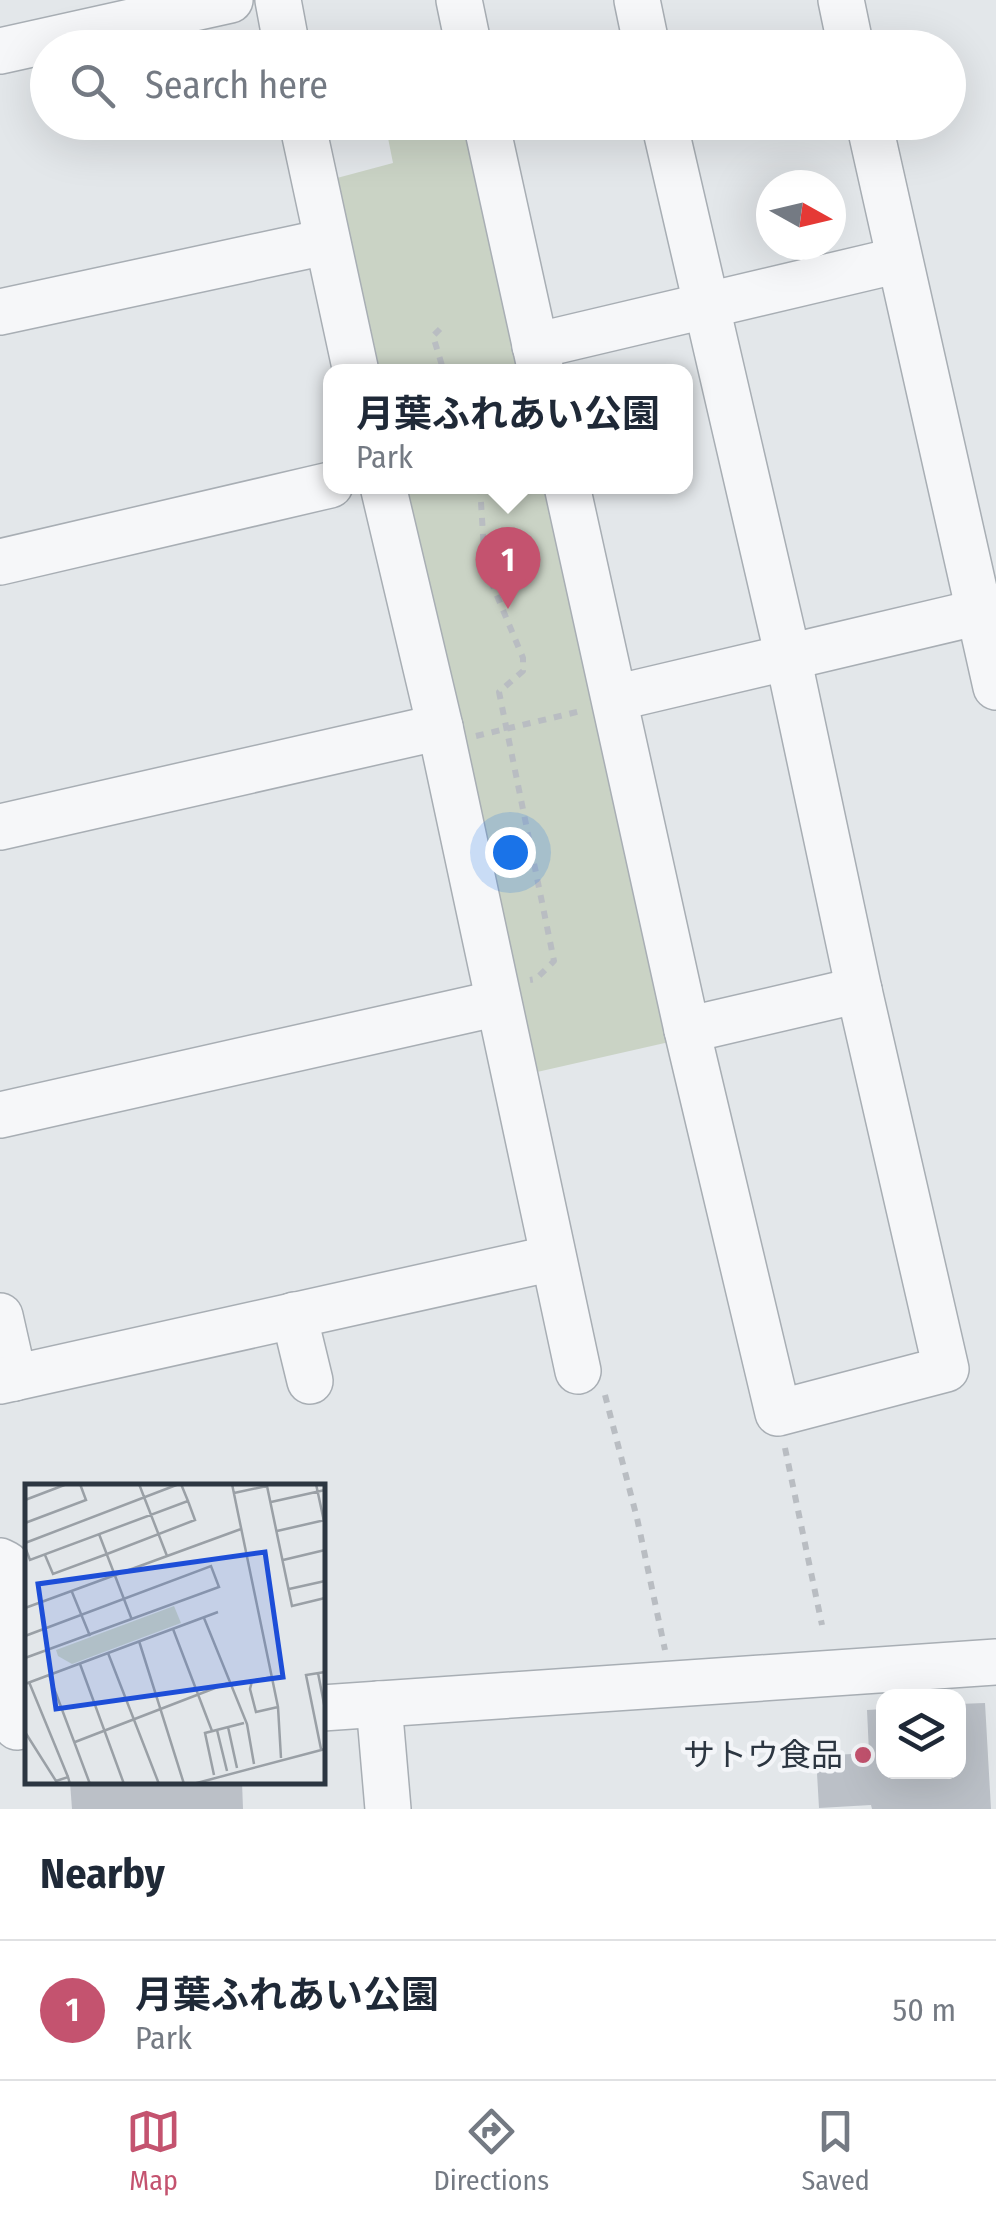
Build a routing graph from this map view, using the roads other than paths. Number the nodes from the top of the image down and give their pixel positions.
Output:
1 (230, 0) edge
2 (278, 0) edge
3 (459, 0) edge
4 (637, 0) edge
5 (840, 0) edge
6 (97, 30) edge
7 (284, 30) edge
8 (465, 30) edge
9 (643, 30) edge
10 (848, 30) edge
11 (30, 45) edge
12 (0, 52) edge
13 (306, 140) edge
14 (490, 140) edge
15 (668, 140) edge
16 (872, 140) edge
17 (326, 242) junction
18 (898, 260) junction
19 (704, 304) junction
20 (0, 312) edge
21 (538, 359) edge
22 (354, 364) edge
23 (323, 486) edge
24 (384, 494) edge
25 (569, 494) edge
26 (0, 562) edge
27 (988, 610) edge
28 (788, 656) junction
29 (996, 688) edge
30 (615, 700) junction
31 (442, 735) junction
32 (0, 827) edge
33 (859, 990) junction
34 (496, 995) junction
35 (688, 1030) junction
36 (0, 1115) edge
37 (553, 1258) junction
38 (0, 1316) edge
39 (294, 1316) junction
40 (578, 1371) road end
41 (7, 1379) edge
42 (310, 1382) dead end
43 (0, 1560) edge
44 (996, 1662) edge
45 (380, 1704) junction
46 (325, 1708) edge
47 (15, 1727) edge
48 (388, 1809) edge

1 - 6 street
2 - 7 street
3 - 8 street
4 - 9 street
5 - 10 street
11 - 12 street
13 - 17 street
14 - 21 street
15 - 19 street
16 - 18 street
17 - 20 street
17 - 22 street
18 - 19 street
18 - 27 street
19 - 21 street
19 - 28 street
23 - 26 street
24 - 31 street
25 - 30 street
27 - 28 street
27 - 29 street
28 - 30 street
28 - 33 street
30 - 35 street
31 - 32 street
31 - 34 street
33 - 35 street
33 - 35 street
34 - 36 street
34 - 37 street
37 - 39 street
37 - 40 street
38 - 41 street
39 - 41 street
39 - 42 street
43 - 47 street
44 - 45 street
45 - 46 street
45 - 48 street

